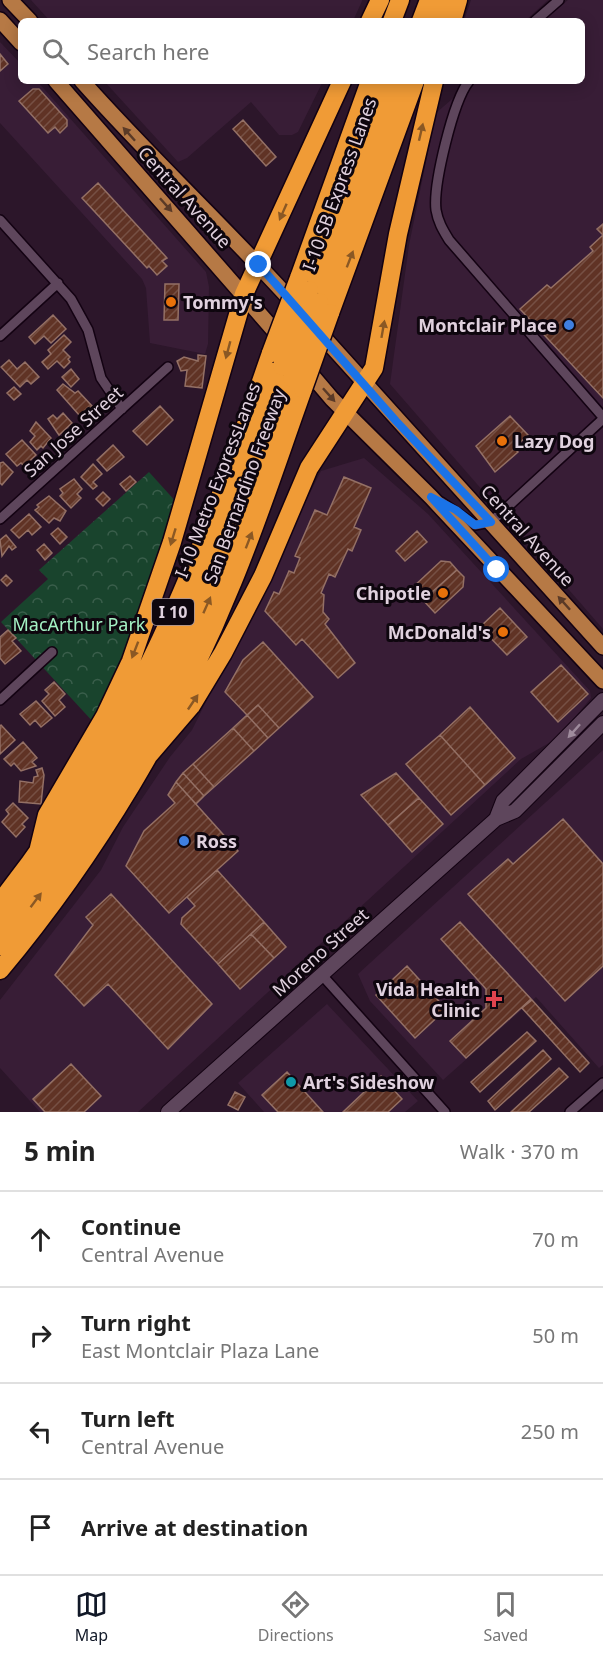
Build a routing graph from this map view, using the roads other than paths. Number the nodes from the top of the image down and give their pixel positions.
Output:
1 (10, 0) edge
2 (380, 0) edge
3 (400, 0) edge
4 (415, 0) edge
5 (429, 0) edge
6 (444, 0) edge
7 (458, 0) edge
8 (559, 0) edge
9 (27, 18) edge
10 (371, 18) edge
11 (393, 18) edge
12 (409, 18) edge
13 (422, 18) edge
14 (437, 18) edge
15 (453, 18) edge
16 (538, 18) edge
17 (0, 20) edge
18 (18, 39) edge
19 (59, 84) edge
20 (85, 84) edge
21 (341, 84) edge
22 (369, 84) edge
23 (385, 84) edge
24 (398, 84) edge
25 (414, 84) edge
26 (433, 84) edge
27 (467, 84) edge
28 (0, 220) edge
29 (259, 265) junction
30 (58, 283) junction
31 (244, 294) junction
32 (314, 296) junction
33 (0, 336) edge
34 (168, 367) dead end
35 (287, 371) junction
36 (364, 384) junction
37 (122, 409) junction
38 (346, 412) junction
39 (603, 418) edge
40 (431, 497) junction
41 (0, 519) edge
42 (491, 522) junction
43 (603, 647) edge
44 (52, 652) dead end
45 (603, 681) edge
46 (1, 697) edge
47 (603, 700) edge
48 (603, 723) edge
49 (142, 764) junction
50 (496, 819) junction
51 (38, 852) junction
52 (0, 902) edge
53 (0, 923) edge
54 (0, 946) edge
55 (0, 970) edge
56 (321, 974) junction
57 (603, 1083) edge
58 (168, 1112) edge
59 (446, 1112) edge
60 (570, 1112) edge

1 - 9 main road
2 - 10 highway
3 - 11 highway
4 - 12 highway
5 - 13 highway
6 - 14 highway
7 - 15 highway
8 - 16 street
17 - 18 main road
19 -> 31 main road, Central Avenue
29 -> 20 main road, Central Avenue
21 -> 29 highway
22 - 32 highway, San Bernardino Freeway / I 10
23 - 32 highway, I-10 SB Express Lanes
24 - 32 highway, I-10 SB Express Lanes
32 -> 25 highway, San Bernardino Freeway / I 10
36 -> 26 highway
27 - 39 street
28 - 30 street
29 - 31 highway
29 - 36 main road, Central Avenue
30 - 33 street
30 - 37 street
31 -> 38 main road, Central Avenue
31 -> 51 highway
32 - 35 highway, San Bernardino Freeway / I 10, bridge
32 - 35 highway, San Bernardino Freeway / I 10, bridge
34 - 37 street, San Jose Street
49 -> 35 highway, San Bernardino Freeway / I 10
35 - 51 highway, San Bernardino Freeway / I 10
35 - 53 highway, I-10 Metro ExpressLanes
54 -> 35 highway, I-10 Metro ExpressLanes
36 - 38 highway
36 - 42 main road, Central Avenue
37 - 41 street, San Jose Street
38 - 40 main road, Central Avenue
49 -> 38 highway
39 - 42 street
40 - 42 street
40 - 45 main road, Central Avenue
43 -> 42 main road, Central Avenue
44 - 46 street
47 -> 50 street, Moreno Street
48 - 50 street, Moreno Street
49 - 55 highway, San Bernardino Freeway / I 10
50 - 56 street, Moreno Street
51 - 52 highway, San Bernardino Freeway / I 10
56 - 58 street, Moreno Street
56 - 59 street
57 - 60 street

